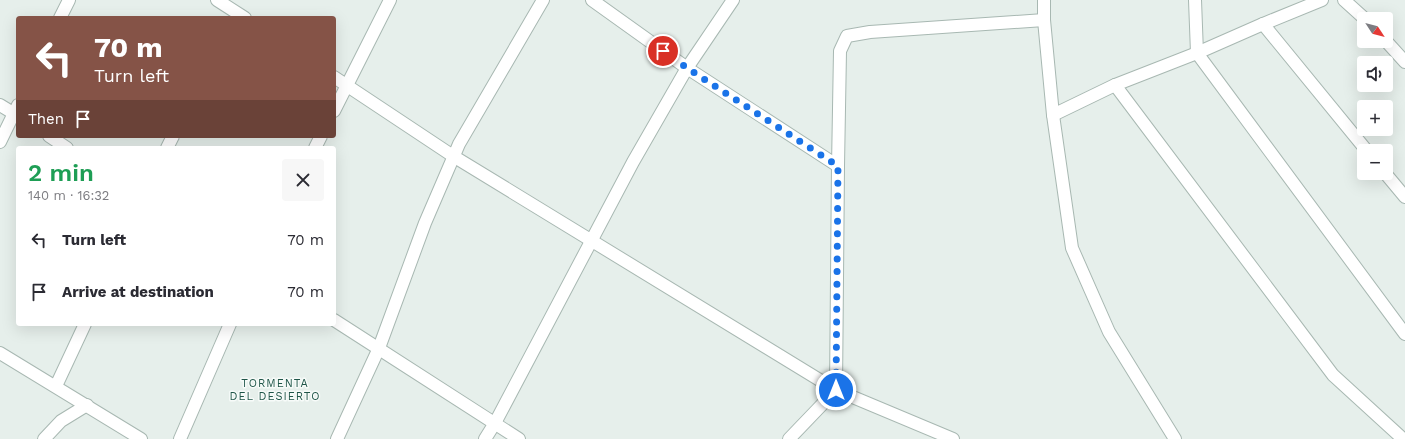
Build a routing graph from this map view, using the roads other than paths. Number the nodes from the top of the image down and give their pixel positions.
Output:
1 (69, 0) edge
2 (217, 0) edge
3 (390, 0) edge
4 (543, 0) edge
5 (592, 0) edge
6 (733, 0) edge
7 (1044, 0) edge
8 (1195, 0) edge
9 (1322, 0) edge
10 (1344, 0) edge
11 (232, 9) edge
12 (1357, 12) edge
13 (61, 16) edge
14 (242, 16) edge
15 (1044, 20) junction
16 (1263, 24) junction
17 (1392, 48) edge
18 (1197, 53) junction
19 (1405, 62) edge
20 (687, 68) junction
21 (336, 78) edge
22 (347, 86) junction
23 (1115, 86) junction
24 (0, 105) edge
25 (336, 107) edge
26 (16, 112) edge
27 (16, 114) edge
28 (1053, 115) junction
29 (52, 138) edge
30 (0, 142) edge
31 (1361, 144) edge
32 (65, 146) edge
33 (454, 156) junction
34 (838, 166) junction
35 (1392, 180) edge
36 (1405, 197) edge
37 (590, 241) junction
38 (336, 321) edge
39 (84, 326) edge
40 (229, 326) edge
41 (1405, 334) edge
42 (379, 348) junction
43 (0, 353) edge
44 (56, 386) junction
45 (836, 390) junction
46 (87, 405) junction
47 (494, 423) junction
48 (44, 439) edge
49 (141, 439) edge
50 (180, 439) edge
51 (337, 439) edge
52 (485, 439) edge
53 (519, 439) edge
54 (789, 439) edge
55 (953, 439) edge
56 (1174, 439) edge
57 (1403, 439) edge

1 - 13 street
2 - 11 street
3 - 22 street
4 - 33 street
5 - 20 street
6 - 20 street
7 - 15 street
8 - 18 street
9 - 16 street
10 - 12 street
11 - 14 street
15 - 28 street
15 - 34 street
16 - 18 street
16 - 31 street
17 - 19 street
18 - 23 street
18 - 41 street
20 - 34 street
20 - 37 street
21 - 22 street
22 - 25 street
22 - 33 street
23 - 28 street
23 - 57 street
24 - 26 street
27 - 30 street
28 - 56 street
29 - 32 street
33 - 37 street
33 - 42 street
34 - 45 street
35 - 36 street
37 - 45 street
37 - 47 street
38 - 42 street
39 - 44 street
40 - 50 street
42 - 47 street
42 - 51 street
43 - 44 street
44 - 46 street
45 - 54 street
45 - 55 street
46 - 48 street
46 - 49 street
47 - 52 street
47 - 53 street

